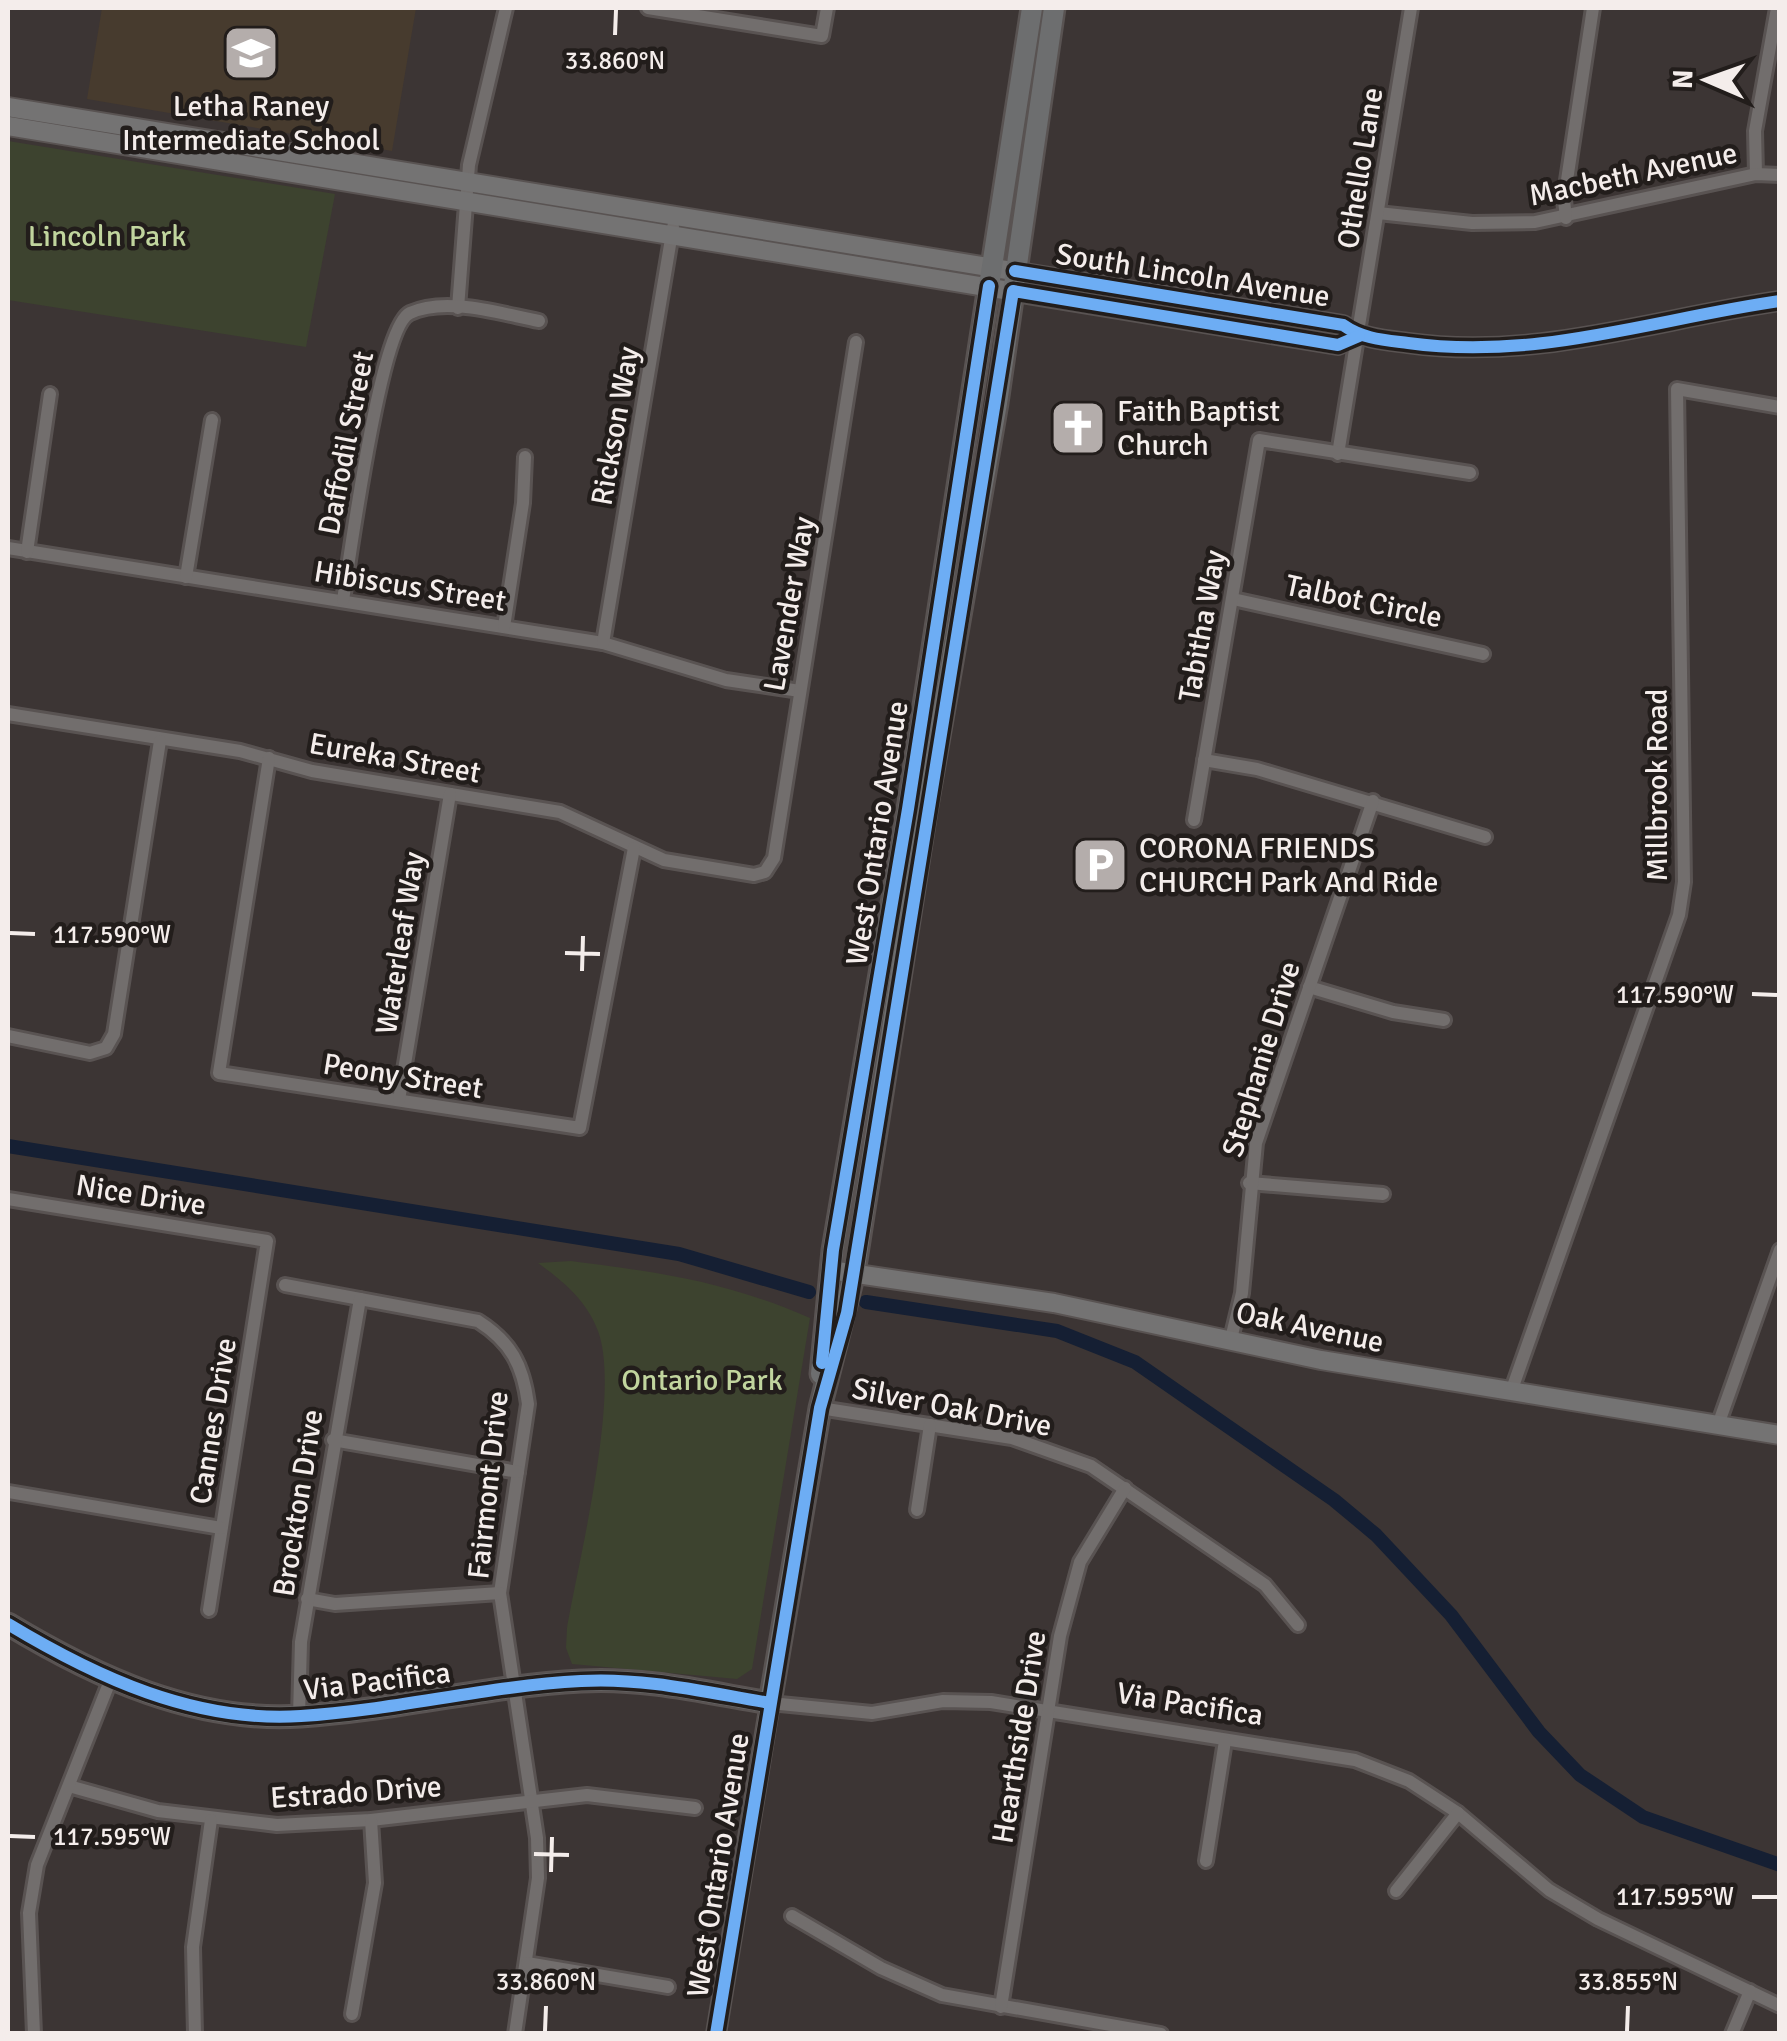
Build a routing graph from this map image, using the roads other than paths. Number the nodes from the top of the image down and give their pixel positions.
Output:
1 (506, 8) edge
2 (648, 8) edge
3 (827, 8) edge
4 (1032, 8) edge
5 (1054, 8) edge
6 (1411, 8) edge
7 (1593, 8) edge
8 (1778, 8) edge
9 (8, 107) edge
10 (8, 126) edge
11 (1756, 174) junction
12 (1780, 174) edge
13 (465, 191) junction
14 (1378, 214) junction
15 (1566, 218) junction
16 (673, 225) junction
17 (990, 277) junction
18 (1014, 281) junction
19 (1780, 301) edge
20 (458, 308) junction
21 (538, 321) dead end
22 (1360, 336) junction
23 (856, 342) dead end
24 (50, 394) dead end
25 (1780, 407) edge
26 (212, 420) dead end
27 (1338, 454) junction
28 (525, 457) dead end
29 (1470, 473) dead end
30 (8, 548) edge
31 (26, 552) junction
32 (186, 577) junction
33 (343, 600) junction
34 (1234, 600) junction
35 (504, 627) junction
36 (604, 644) junction
37 (1483, 654) dead end
38 (800, 691) junction
39 (8, 714) edge
40 (160, 740) junction
41 (269, 758) junction
42 (1204, 760) junction
43 (450, 794) junction
44 (1373, 801) junction
45 (1194, 820) dead end
46 (1486, 837) dead end
47 (634, 848) junction
48 (764, 872) joint
49 (1309, 987) junction
50 (1444, 1020) dead end
51 (8, 1036) edge
52 (399, 1100) junction
53 (1249, 1183) junction
54 (1384, 1194) dead end
55 (8, 1199) edge
56 (267, 1241) joint
57 (1780, 1250) edge
58 (830, 1270) junction
59 (854, 1273) junction
60 (286, 1285) dead end
61 (360, 1299) junction
62 (1231, 1339) junction
63 (1511, 1392) junction
64 (820, 1408) junction
65 (930, 1424) junction
66 (1718, 1425) junction
67 (1780, 1435) edge
68 (333, 1440) junction
69 (518, 1472) junction
70 (1126, 1488) junction
71 (8, 1492) edge
72 (918, 1510) dead end
73 (221, 1528) junction
74 (500, 1593) junction
75 (308, 1598) junction
76 (209, 1610) dead end
77 (8, 1624) edge
78 (1298, 1626) dead end
79 (110, 1680) junction
80 (516, 1689) junction
81 (770, 1703) junction
82 (1048, 1712) junction
83 (298, 1716) junction
84 (1225, 1741) junction
85 (69, 1786) junction
86 (530, 1800) junction
87 (695, 1808) dead end
88 (1458, 1813) junction
89 (211, 1820) junction
90 (372, 1820) junction
91 (1206, 1862) dead end
92 (1396, 1891) dead end
93 (792, 1916) dead end
94 (528, 1963) junction
95 (668, 1987) dead end
96 (1750, 1991) junction
97 (1780, 2006) edge
98 (1001, 2007) junction
99 (352, 2014) dead end
100 (34, 2034) edge
101 (195, 2034) edge
102 (515, 2034) edge
103 (716, 2034) edge
104 (1161, 2034) edge
105 (1732, 2034) edge

1 - 13 street
2 - 3 street
4 - 17 main road, West Ontario Avenue
5 - 18 main road, West Ontario Avenue
6 - 14 street, Othello Lane
7 - 15 street
8 - 11 street
9 - 13 main road, South Lincoln Avenue
10 - 13 main road, South Lincoln Avenue
11 - 12 street, Macbeth Avenue
11 - 15 street, Macbeth Avenue
13 - 16 main road, South Lincoln Avenue
13 - 20 street
14 - 15 street, Macbeth Avenue
14 - 22 street, Othello Lane
16 - 17 main road, South Lincoln Avenue
16 - 36 street, Rickson Way
17 - 18 main road, South Lincoln Avenue
17 - 58 main road, West Ontario Avenue
18 - 22 main road, South Lincoln Avenue
18 - 59 main road, West Ontario Avenue
19 - 22 main road, South Lincoln Avenue
20 - 21 street, Daffodil Street
20 - 33 street, Daffodil Street
22 - 27 street, Othello Lane
23 - 38 street, Lavender Way
24 - 31 street
25 - 63 street, Millbrook Road
26 - 32 street
27 - 29 street
27 - 34 street, Tabitha Way
28 - 35 street
30 - 31 street, Hibiscus Street
31 - 32 street, Hibiscus Street
32 - 33 street, Hibiscus Street
33 - 35 street, Hibiscus Street
34 - 37 street, Talbot Circle
34 - 42 street, Tabitha Way
35 - 36 street, Hibiscus Street
36 - 38 street, Hibiscus Street
38 - 48 street, Lavender Way
39 - 40 street, Eureka Street
40 - 41 street, Eureka Street
40 - 51 street
41 - 43 street, Eureka Street
41 - 52 street, Peony Street
42 - 44 street
42 - 45 street, Tabitha Way
43 - 47 street, Eureka Street
43 - 52 street, Waterleaf Way
44 - 46 street
44 - 49 street, Stephanie Drive
47 - 48 street, Eureka Street
47 - 52 street, Peony Street
49 - 50 street
49 - 53 street, Stephanie Drive
53 - 54 street
53 - 62 street, Stephanie Drive
55 - 56 street, Nice Drive
56 - 73 street, Cannes Drive
57 - 66 street
58 - 59 main road, Oak Avenue
58 - 64 main road, West Ontario Avenue
59 - 62 main road, Oak Avenue
59 - 64 main road, West Ontario Avenue
60 - 61 street, Fairmont Drive
61 - 68 street, Brockton Drive
61 - 69 street, Fairmont Drive
62 - 63 main road, Oak Avenue
63 - 66 main road, Oak Avenue
64 - 65 street, Silver Oak Drive
64 - 81 main road, West Ontario Avenue
65 - 70 street, Silver Oak Drive
65 - 72 street
66 - 67 main road, Oak Avenue
68 - 69 street
68 - 75 street, Brockton Drive
69 - 74 street, Fairmont Drive
70 - 78 street, Silver Oak Drive
70 - 82 street, Hearthside Drive
71 - 73 street
73 - 76 street, Cannes Drive
74 - 75 street
74 - 80 street, Fairmont Drive
75 - 83 street, Brockton Drive
77 - 79 main road, Via Pacifica
79 - 83 main road, Via Pacifica
79 - 85 street
80 - 81 main road, Via Pacifica
80 - 83 main road, Via Pacifica
80 - 86 street, Fairmont Drive
81 - 82 street, Via Pacifica
81 - 103 main road, West Ontario Avenue
82 - 84 street, Via Pacifica
82 - 98 street, Hearthside Drive
84 - 88 street, Via Pacifica
84 - 91 street
85 - 89 street, Estrado Drive
85 - 100 street
86 - 87 street, Estrado Drive
86 - 90 street, Estrado Drive
86 - 94 street, Fairmont Drive
88 - 92 street
88 - 96 street, Via Pacifica
89 - 90 street, Estrado Drive
89 - 101 street
90 - 99 street
93 - 98 street
94 - 95 street
94 - 102 street, Fairmont Drive
96 - 97 street, Via Pacifica
96 - 105 street
98 - 104 street

